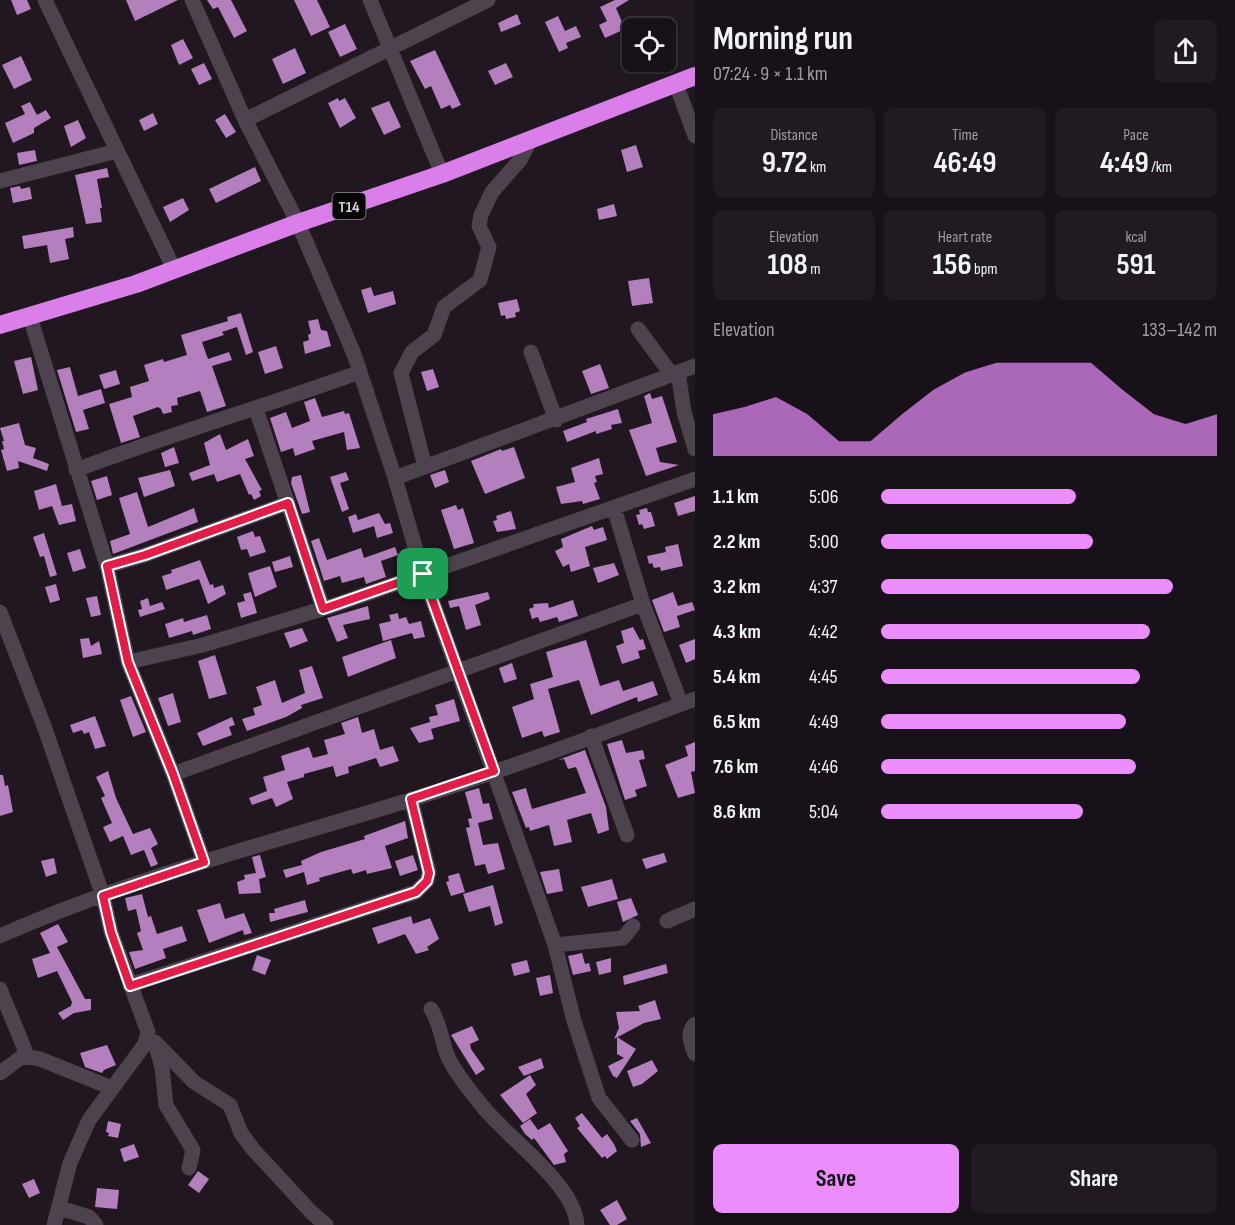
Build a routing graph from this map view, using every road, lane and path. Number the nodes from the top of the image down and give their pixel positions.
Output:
1 (45, 0) edge
2 (192, 0) edge
3 (370, 0) edge
4 (488, 0) edge
5 (392, 46) junction
6 (695, 76) edge
7 (676, 84) junction
8 (245, 120) junction
9 (695, 136) edge
10 (530, 141) junction
11 (117, 151) junction
12 (442, 174) junction
13 (0, 181) edge
14 (298, 223) junction
15 (174, 269) junction
16 (30, 317) junction
17 (0, 325) edge
18 (638, 329) dead end
19 (531, 352) dead end
20 (695, 366) edge
21 (360, 372) junction
22 (675, 373) junction
23 (256, 409) junction
24 (556, 420) junction
25 (695, 449) edge
26 (425, 467) junction
27 (76, 470) junction
28 (395, 478) junction
29 (695, 479) edge
30 (288, 503) junction
31 (614, 508) junction
32 (107, 566) junction
33 (423, 574) junction
34 (643, 604) junction
35 (323, 609) junction
36 (0, 612) edge
37 (128, 662) junction
38 (458, 669) junction
39 (688, 702) edge
40 (591, 736) junction
41 (494, 771) junction
42 (173, 774) junction
43 (411, 799) junction
44 (627, 836) dead end
45 (204, 862) junction
46 (103, 896) junction
47 (695, 909) edge
48 (667, 921) dead end
49 (633, 926) dead end
50 (0, 936) edge
51 (555, 945) junction
52 (130, 986) junction
53 (0, 989) edge
54 (431, 1009) dead end
55 (695, 1024) edge
56 (151, 1037) junction
57 (695, 1054) edge
58 (23, 1056) junction
59 (0, 1074) edge
60 (112, 1088) junction
61 (632, 1140) dead end
62 (189, 1168) dead end
63 (60, 1208) junction
64 (54, 1225) edge
65 (96, 1225) edge
66 (326, 1225) edge
67 (578, 1225) edge

1 - 11 street
2 - 8 street
3 - 5 street
4 - 5 street
5 - 8 street
5 - 12 street
6 - 7 highway, T14
7 - 9 street
7 - 10 highway, T14
8 - 14 street
10 - 12 highway, T14
10 - 26 street
11 - 13 street
11 - 15 street
12 - 14 highway, T14
14 - 15 highway, T14
14 - 21 street
15 - 16 highway, T14
16 - 17 highway, T14
16 - 27 street
18 - 22 street
19 - 24 street
20 - 22 street
21 - 23 street
21 - 28 street
22 - 24 street
22 - 25 street
23 - 27 street
23 - 30 street
24 - 26 street
26 - 28 street
27 - 32 street
28 - 33 street
29 - 31 street
30 - 32 street
30 - 35 street
31 - 33 street
31 - 34 street
32 - 37 street
33 - 35 street
33 - 38 street
34 - 38 street
34 - 39 street
35 - 37 street
36 - 46 street
37 - 42 street
38 - 41 street
38 - 42 street
39 - 40 street
40 - 41 street
40 - 44 street
41 - 43 street
41 - 51 street
42 - 45 street
43 - 45 street
43 - 52 street
45 - 46 street
46 - 50 street
46 - 52 street
47 - 48 street
49 - 51 street
51 - 61 street
52 - 56 street
53 - 58 street
54 - 67 street
55 - 57 street
56 - 60 street
56 - 62 street
56 - 66 street
58 - 59 street
58 - 60 street
60 - 63 street
63 - 64 street
63 - 65 street

